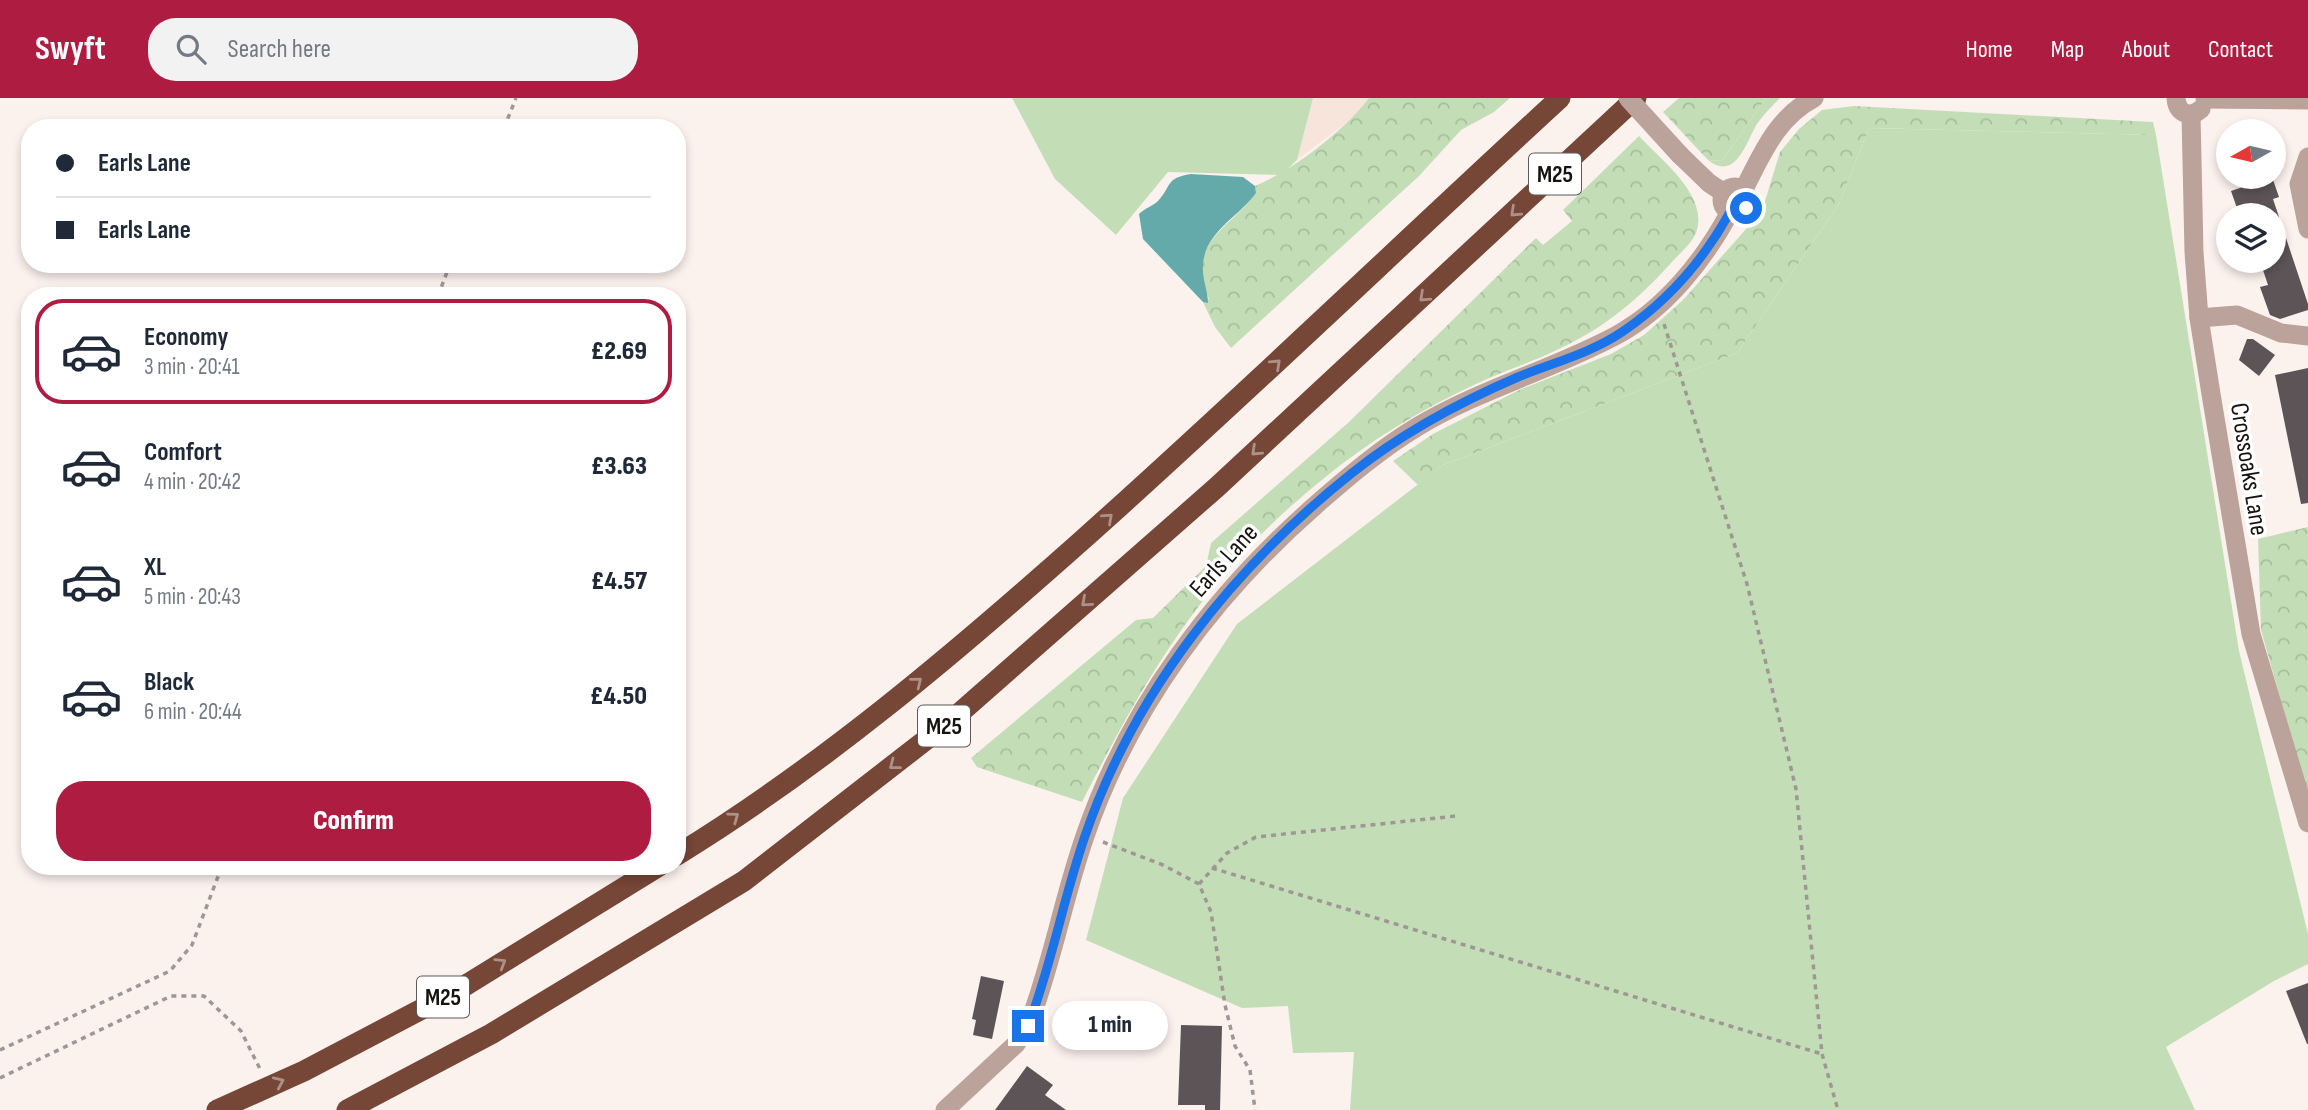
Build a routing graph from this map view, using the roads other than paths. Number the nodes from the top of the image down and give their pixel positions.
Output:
1 (1560, 98) edge
2 (1628, 98) edge
3 (1636, 98) edge
4 (1814, 98) edge
5 (2169, 98) edge
6 (2176, 98) edge
7 (2205, 99) edge
8 (2308, 100) edge
9 (2191, 115) junction
10 (2308, 157) edge
11 (1744, 189) junction
12 (1724, 193) junction
13 (1730, 212) junction
14 (2308, 229) edge
15 (2199, 318) junction
16 (2308, 336) edge
17 (2308, 823) edge
18 (686, 849) edge
19 (644, 875) edge
20 (217, 1110) edge
21 (347, 1110) edge
22 (945, 1110) edge

18 -> 1 highway, M25
2 - 12 street, bridge
3 -> 21 highway, M25
4 - 11 street
5 - 6 street
6 - 9 street
7 - 8 street
7 - 9 street
9 - 15 street, Crossoaks Lane
10 - 14 street
11 - 12 street
11 - 13 street
12 - 13 street
13 - 22 street, Earls Lane
15 - 16 street
15 - 17 street, Crossoaks Lane
20 -> 19 highway, M25

